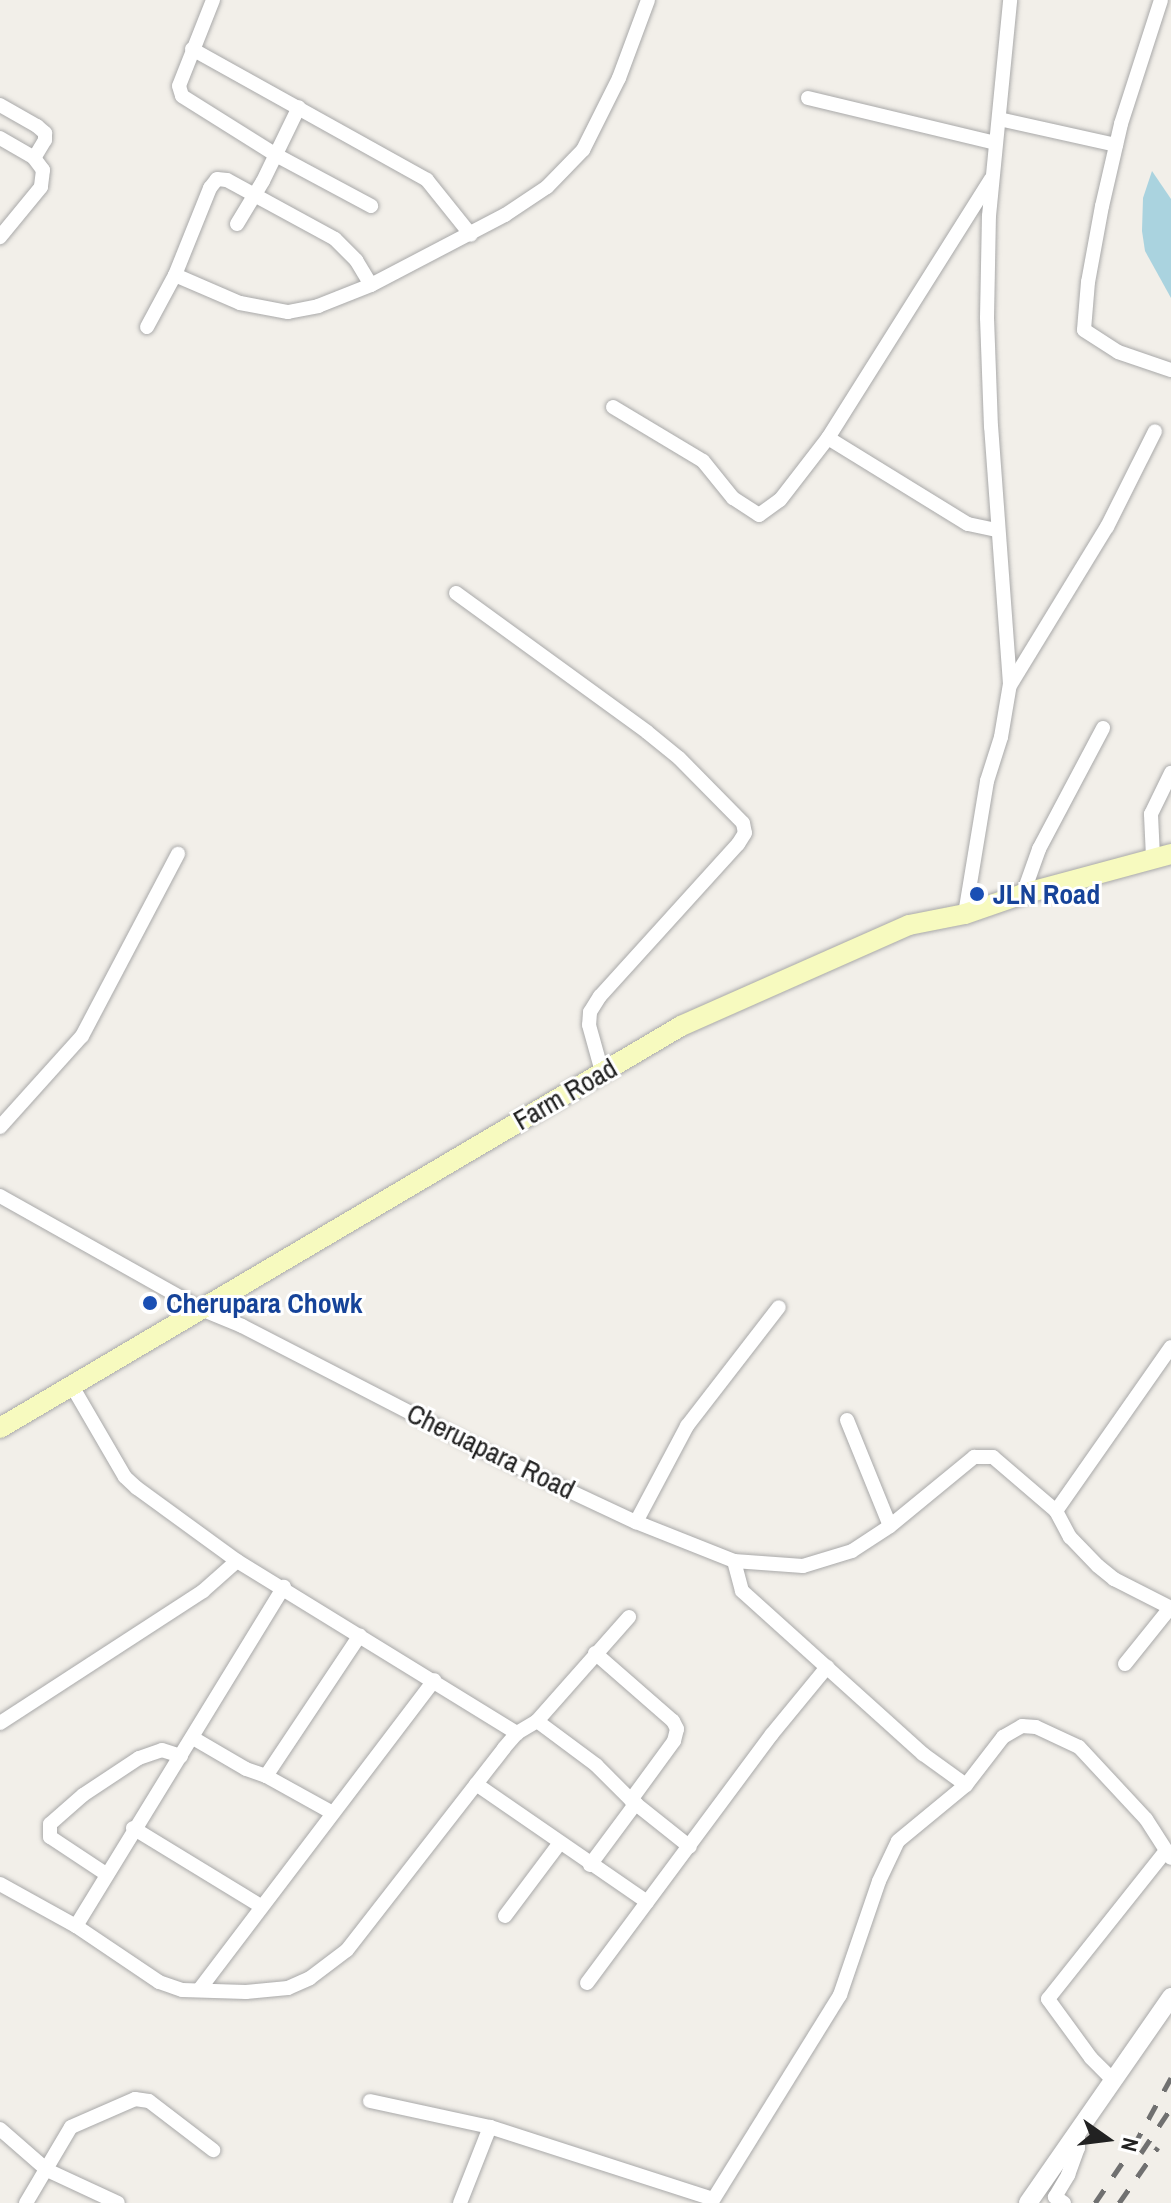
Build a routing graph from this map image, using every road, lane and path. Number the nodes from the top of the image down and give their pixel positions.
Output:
1 (213, 0) edge
2 (648, 0) edge
3 (1010, 0) edge
4 (1161, 0) edge
5 (192, 49) junction
6 (808, 98) dead end
7 (0, 105) edge
8 (299, 107) junction
9 (999, 119) junction
10 (0, 138) edge
11 (996, 143) junction
12 (1116, 145) junction
13 (276, 155) junction
14 (34, 158) junction
15 (992, 178) junction
16 (255, 195) junction
17 (371, 206) dead end
18 (237, 224) dead end
19 (471, 235) junction
20 (0, 237) edge
21 (175, 275) junction
22 (371, 285) junction
23 (147, 327) dead end
24 (1171, 370) edge
25 (613, 407) dead end
26 (1155, 431) dead end
27 (828, 438) junction
28 (997, 530) junction
29 (456, 593) dead end
30 (1010, 684) junction
31 (1103, 728) dead end
32 (1171, 773) edge
33 (178, 854) dead end
34 (1162, 856) edge
35 (1023, 894) junction
36 (965, 914) junction
37 (602, 1072) junction
38 (0, 1127) edge
39 (0, 1196) edge
40 (779, 1307) dead end
41 (201, 1309) junction
42 (1171, 1347) edge
43 (72, 1386) junction
44 (847, 1420) dead end
45 (0, 1428) edge
46 (1056, 1511) junction
47 (636, 1522) junction
48 (890, 1526) junction
49 (237, 1561) junction
50 (734, 1561) junction
51 (284, 1587) junction
52 (1171, 1608) edge
53 (629, 1617) dead end
54 (360, 1635) junction
55 (595, 1653) junction
56 (1125, 1664) dead end
57 (827, 1667) junction
58 (434, 1680) junction
59 (537, 1721) junction
60 (0, 1723) edge
61 (517, 1733) junction
62 (193, 1738) junction
63 (181, 1756) junction
64 (266, 1776) junction
65 (476, 1784) junction
66 (966, 1785) junction
67 (633, 1802) junction
68 (331, 1812) junction
69 (133, 1828) junction
70 (559, 1844) junction
71 (690, 1847) junction
72 (1168, 1855) edge
73 (590, 1865) junction
74 (106, 1874) junction
75 (0, 1884) edge
76 (647, 1902) junction
77 (261, 1906) junction
78 (505, 1916) dead end
79 (76, 1926) junction
80 (587, 1983) dead end
81 (199, 1990) junction
82 (1171, 1997) edge
83 (1113, 2080) junction
84 (370, 2101) dead end
85 (490, 2127) junction
86 (0, 2129) edge
87 (1078, 2132) junction
88 (213, 2150) dead end
89 (47, 2170) junction
90 (712, 2201) edge
91 (26, 2203) edge
92 (118, 2203) edge
93 (460, 2203) edge
94 (1028, 2203) edge
95 (1064, 2203) edge

1 - 5 street
2 - 19 street
3 - 9 street
4 - 12 street
5 - 8 street
5 - 13 street
6 - 11 street
7 - 14 street
8 - 13 street
8 - 19 street
9 - 11 street
9 - 12 street
10 - 14 street
11 - 15 street
12 - 24 street
13 - 16 street
13 - 17 street
14 - 20 street
15 - 27 street
15 - 28 street
16 - 18 street
16 - 21 street
16 - 22 street
19 - 22 street
21 - 22 street
21 - 23 street
25 - 27 street
26 - 30 street
27 - 28 street
28 - 30 street
29 - 37 street
30 - 36 street
31 - 35 street
32 - 34 street
33 - 38 street
34 - 35 main road, Farm Road
35 - 36 main road, Farm Road
36 - 37 main road, Farm Road
37 - 41 main road, Farm Road
39 - 41 street, Cheruapara Road
40 - 47 street
41 - 43 main road, Farm Road
41 - 47 street, Cheruapara Road
42 - 46 street
43 - 45 main road, Farm Road
43 - 49 street
44 - 48 street
46 - 48 street, Cheruapara Road
46 - 52 street, Cheruapara Road
47 - 50 street, Cheruapara Road
48 - 50 street, Cheruapara Road
49 - 51 street
49 - 60 street
50 - 57 street
51 - 54 street
51 - 62 street
52 - 56 street
53 - 55 street
54 - 58 street
54 - 64 street
55 - 59 street
55 - 67 street
57 - 66 street
57 - 71 street
58 - 61 street
58 - 68 street
59 - 61 street
59 - 67 street
61 - 65 street
62 - 63 street
62 - 64 street
63 - 69 street
63 - 74 street
64 - 68 street
65 - 70 street
65 - 81 street
66 - 72 street
66 - 90 street
67 - 71 street
67 - 73 street
68 - 77 street
69 - 74 street
69 - 77 street
70 - 73 street
70 - 78 street
71 - 76 street
72 - 83 street
73 - 76 street
74 - 79 street
75 - 79 street
76 - 80 street
77 - 81 street
79 - 81 street
82 - 83 street
83 - 87 street
84 - 85 street
85 - 90 street
85 - 93 street
86 - 89 street
87 - 94 street
87 - 95 street
88 - 89 street
89 - 91 street
89 - 92 street

